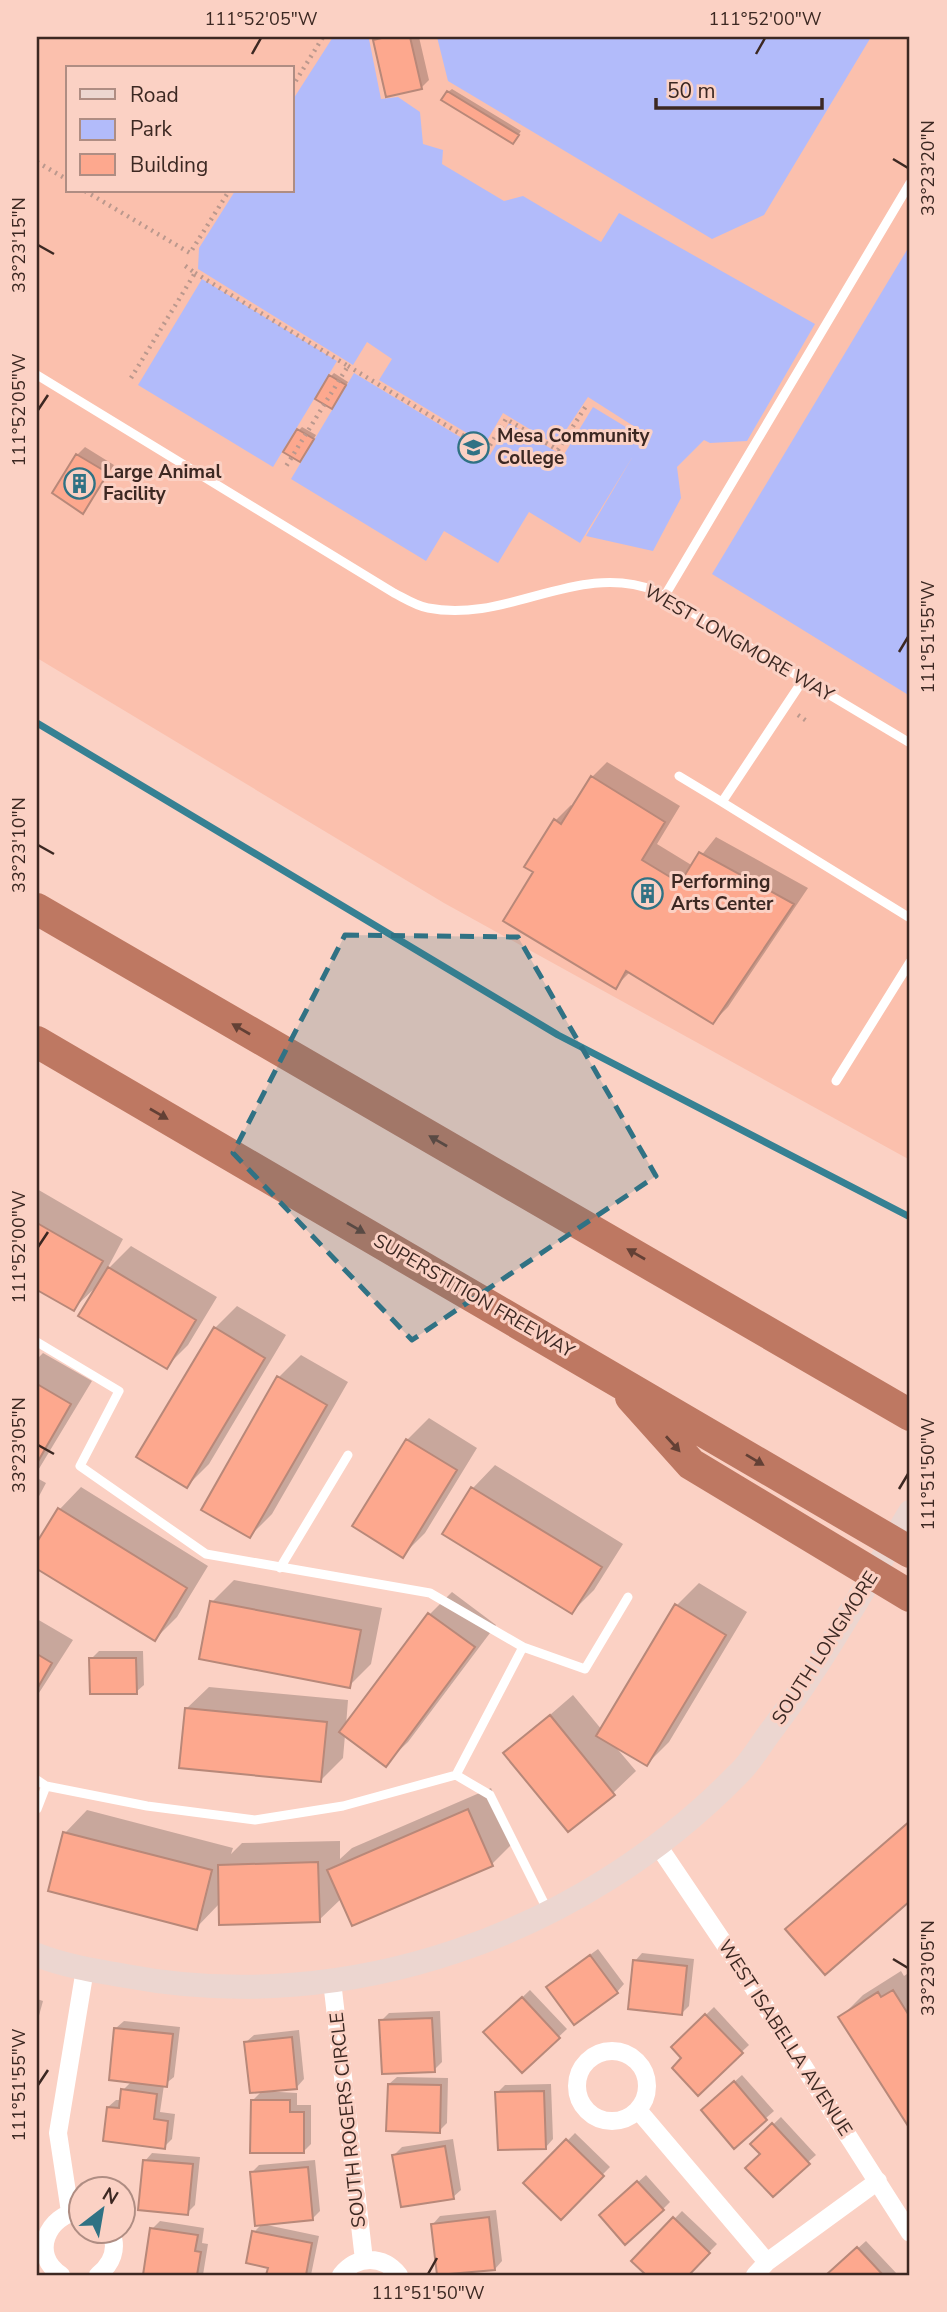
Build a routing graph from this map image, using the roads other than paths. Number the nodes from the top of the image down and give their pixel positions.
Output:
1 (910, 183) edge
2 (37, 375) edge
3 (664, 597) junction
4 (803, 680) junction
5 (910, 743) edge
6 (679, 776) dead end
7 (722, 802) junction
8 (37, 898) edge
9 (37, 909) edge
10 (910, 918) edge
11 (910, 962) edge
12 (149, 976) junction
13 (37, 1043) edge
14 (836, 1081) dead end
15 (695, 1288) junction
16 (37, 1342) edge
17 (612, 1375) junction
18 (910, 1399) edge
19 (910, 1415) edge
20 (348, 1455) dead end
21 (910, 1512) edge
22 (910, 1552) edge
23 (280, 1568) junction
24 (910, 1596) edge
25 (628, 1597) dead end
26 (523, 1647) junction
27 (456, 1775) junction
28 (41, 1783) edge
29 (37, 1809) edge
30 (657, 1844) junction
31 (549, 1914) junction
32 (37, 1955) edge
33 (85, 1969) junction
34 (332, 1981) junction
35 (638, 2109) dead end
36 (67, 2176) edge
37 (878, 2181) junction
38 (66, 2217) edge
39 (910, 2233) edge
40 (114, 2246) edge
41 (364, 2260) junction
42 (761, 2269) edge
43 (61, 2275) edge
44 (98, 2275) edge
45 (341, 2275) edge
46 (399, 2275) edge

1 - 3 lane
2 - 3 lane, WEST LONGMORE WAY
3 - 4 lane, WEST LONGMORE WAY
4 - 5 lane, WEST LONGMORE WAY
4 - 7 lane
6 - 7 lane
7 - 10 lane
8 - 12 highway
9 - 12 highway
11 - 14 lane
15 -> 12 highway
13 -> 17 highway, SUPERSTITION FREEWAY
15 - 18 highway
15 - 19 highway
16 - 23 lane
17 -> 22 highway, SUPERSTITION FREEWAY
17 -> 24 highway
20 - 23 lane
21 - 30 street, SOUTH LONGMORE
23 - 26 lane
25 - 26 lane
26 - 27 lane
27 - 28 lane
27 - 31 lane
28 - 29 lane
30 - 31 street, SOUTH LONGMORE
30 - 37 street, WEST ISABELLA AVENUE
31 - 34 street, SOUTH LONGMORE
32 - 33 street, SOUTH LONGMORE
33 - 34 street, SOUTH LONGMORE
33 - 36 street
34 - 41 street, SOUTH ROGERS CIRCLE
35 - 42 street
37 - 39 street, WEST ISABELLA AVENUE
37 - 42 street
38 - 43 street
40 - 44 street
41 - 45 street
41 - 46 street

